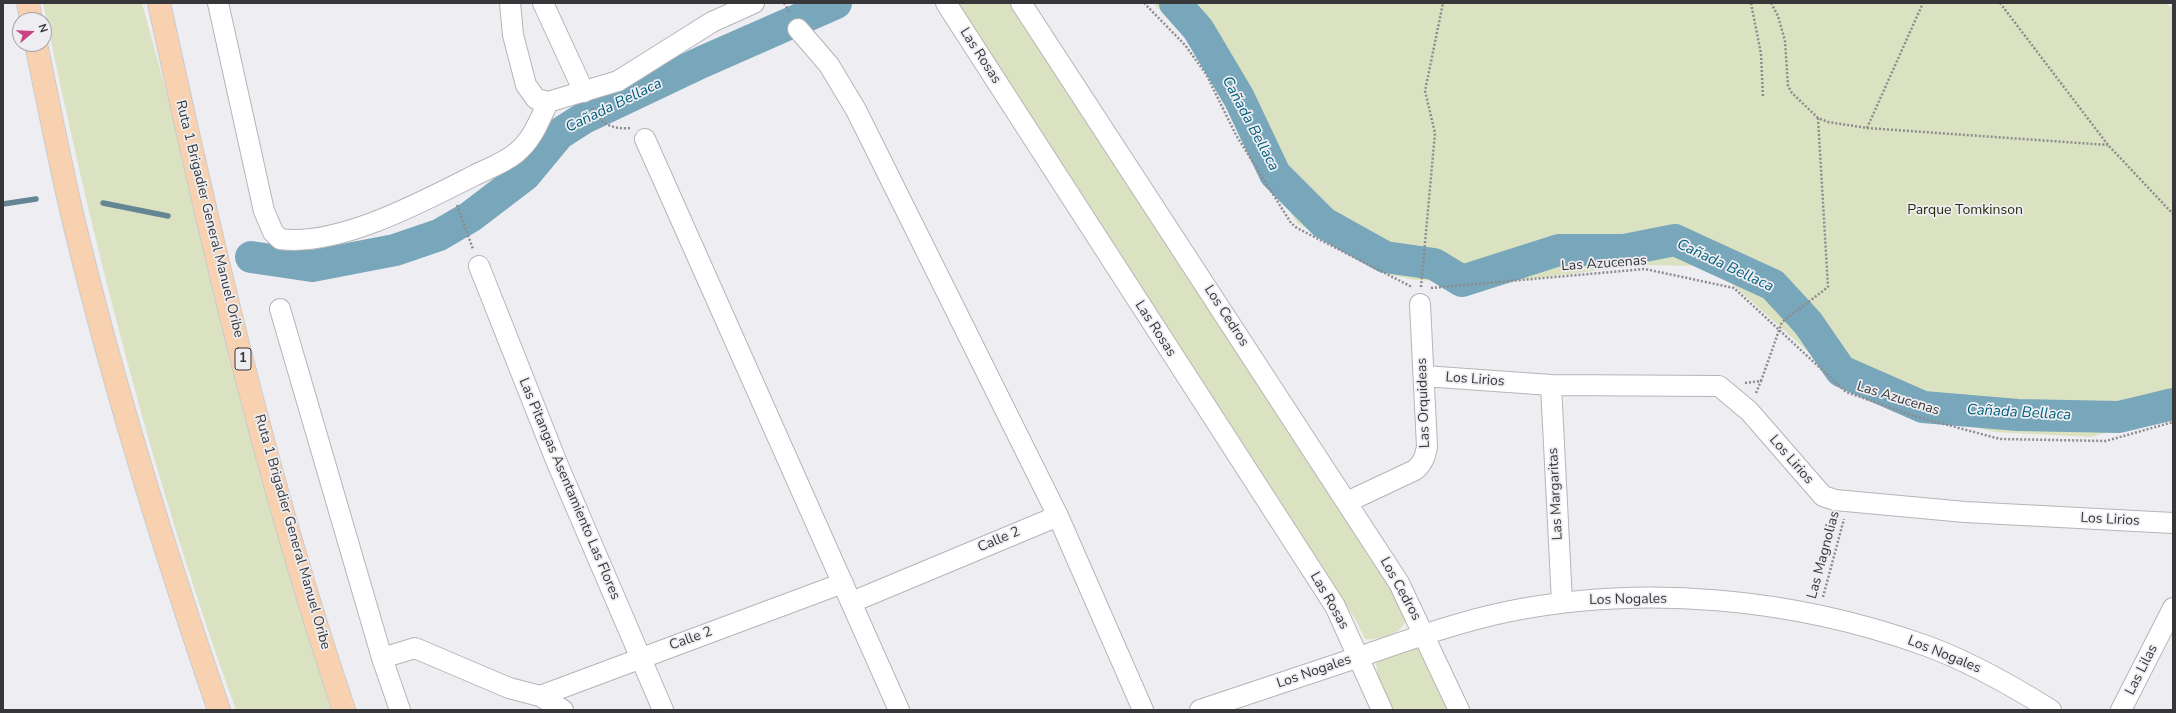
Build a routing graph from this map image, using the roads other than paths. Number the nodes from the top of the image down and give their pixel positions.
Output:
1 (159, 3) edge
2 (171, 3) edge
3 (218, 3) edge
4 (510, 3) edge
5 (542, 3) edge
6 (754, 3) edge
7 (946, 3) edge
8 (1021, 3) edge
9 (794, 21) road end
10 (38, 52) edge
11 (175, 78) junction
12 (584, 92) junction
13 (548, 102) junction
14 (645, 139) road end
15 (476, 258) road end
16 (1420, 296) road end
17 (280, 309) dead end
18 (1424, 376) junction
19 (1550, 385) junction
20 (1347, 502) junction
21 (1058, 516) junction
22 (2173, 523) edge
23 (843, 583) junction
24 (852, 602) junction
25 (1562, 602) junction
26 (2173, 608) edge
27 (1424, 633) junction
28 (1358, 657) junction
29 (382, 658) junction
30 (641, 658) junction
31 (540, 696) junction
32 (219, 710) edge
33 (344, 710) edge
34 (400, 710) edge
35 (563, 710) edge
36 (663, 710) edge
37 (899, 710) edge
38 (1143, 710) edge
39 (1200, 710) edge
40 (1382, 710) edge
41 (1459, 710) edge
42 (2051, 710) edge
43 (2122, 710) edge

1 - 11 highway, Ruta 1 Brigadier General Manuel Oribe / 1
2 - 11 highway
3 - 13 street
4 - 13 street
5 - 12 street
6 - 12 street
7 - 28 street, Las Rosas
8 - 20 street, Los Cedros
9 - 21 street
10 - 32 highway
11 - 33 highway, Ruta 1 Brigadier General Manuel Oribe / 1
12 - 13 street
14 - 23 street
15 - 30 street, Las Pitangas Asentamiento Las Flores
16 - 18 street, Las Orquideas
17 - 29 street
18 - 19 street, Los Lirios
18 - 20 street, Las Orquideas
19 - 22 street, Los Lirios
19 - 25 street, Las Margaritas
20 - 27 street, Los Cedros
21 - 24 street, Calle 2
21 - 38 street
23 - 24 street
23 - 30 street, Calle 2
24 - 37 street
25 - 27 street, Los Nogales
25 - 42 street, Los Nogales
26 - 43 street, Las Lilas
27 - 28 street, Los Nogales
27 - 41 street, Los Cedros
28 - 39 street, Los Nogales
28 - 40 street, Las Rosas
29 - 31 street
29 - 34 street
30 - 31 street, Calle 2
30 - 36 street, Las Pitangas Asentamiento Las Flores
31 - 35 street

